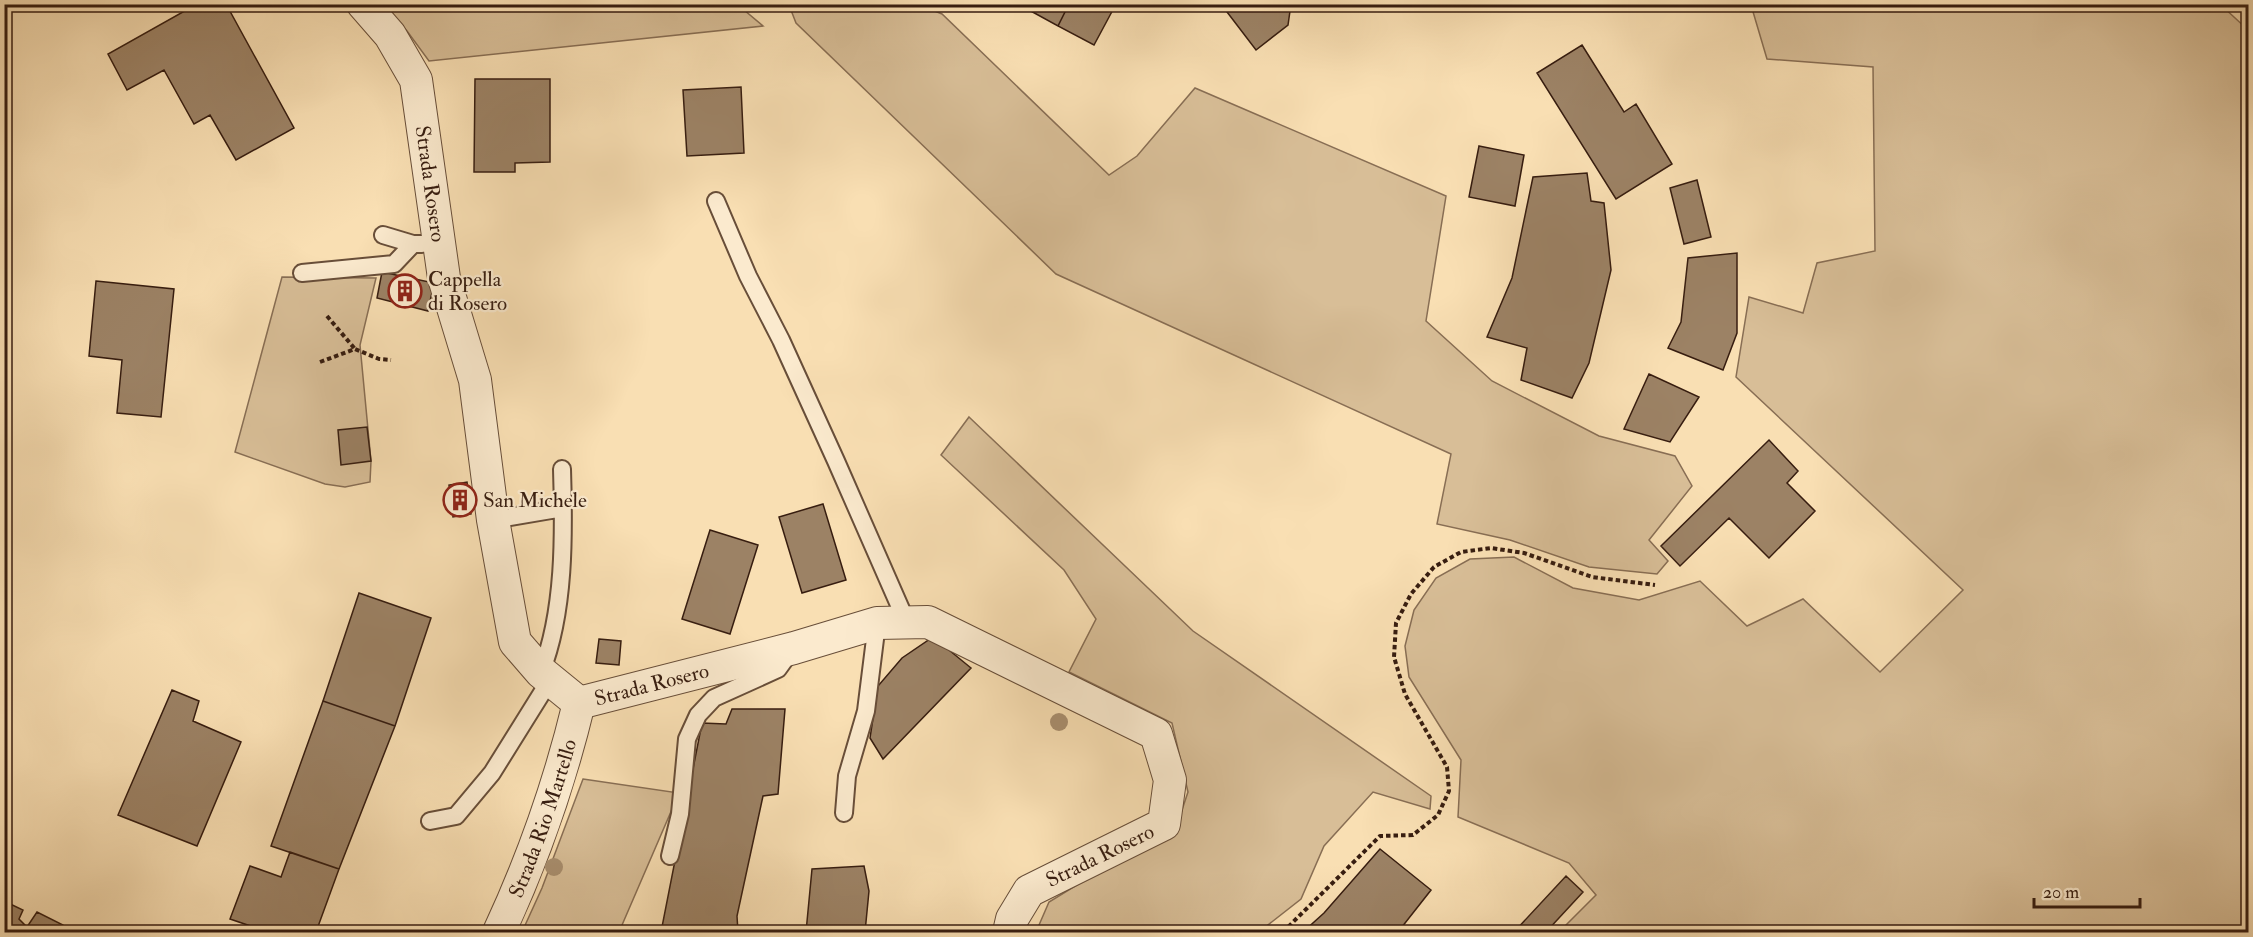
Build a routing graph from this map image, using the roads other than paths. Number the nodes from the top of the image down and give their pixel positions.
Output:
1 (363, 4) edge
2 (716, 201) dead end
3 (383, 235) dead end
4 (425, 244) junction
5 (302, 273) dead end
6 (562, 469) dead end
7 (563, 508) junction
8 (493, 520) junction
9 (892, 623) junction
10 (794, 648) junction
11 (546, 676) junction
12 (579, 703) junction
13 (844, 813) dead end
14 (430, 822) dead end
15 (670, 856) dead end
16 (499, 933) edge
17 (1009, 933) edge

1 - 4 street, Strada Rosero
2 - 9 lane
3 - 4 lane
4 - 5 lane
4 - 8 street, Strada Rosero
6 - 7 lane
7 - 8 lane
7 - 11 lane
8 - 11 street, Strada Rosero
9 - 10 street, Strada Rosero
9 - 13 lane
9 - 17 street, Strada Rosero
10 - 12 street, Strada Rosero
10 - 15 lane
11 - 12 street, Strada Rosero
11 - 14 lane
12 - 16 street, Strada Rio Martello

